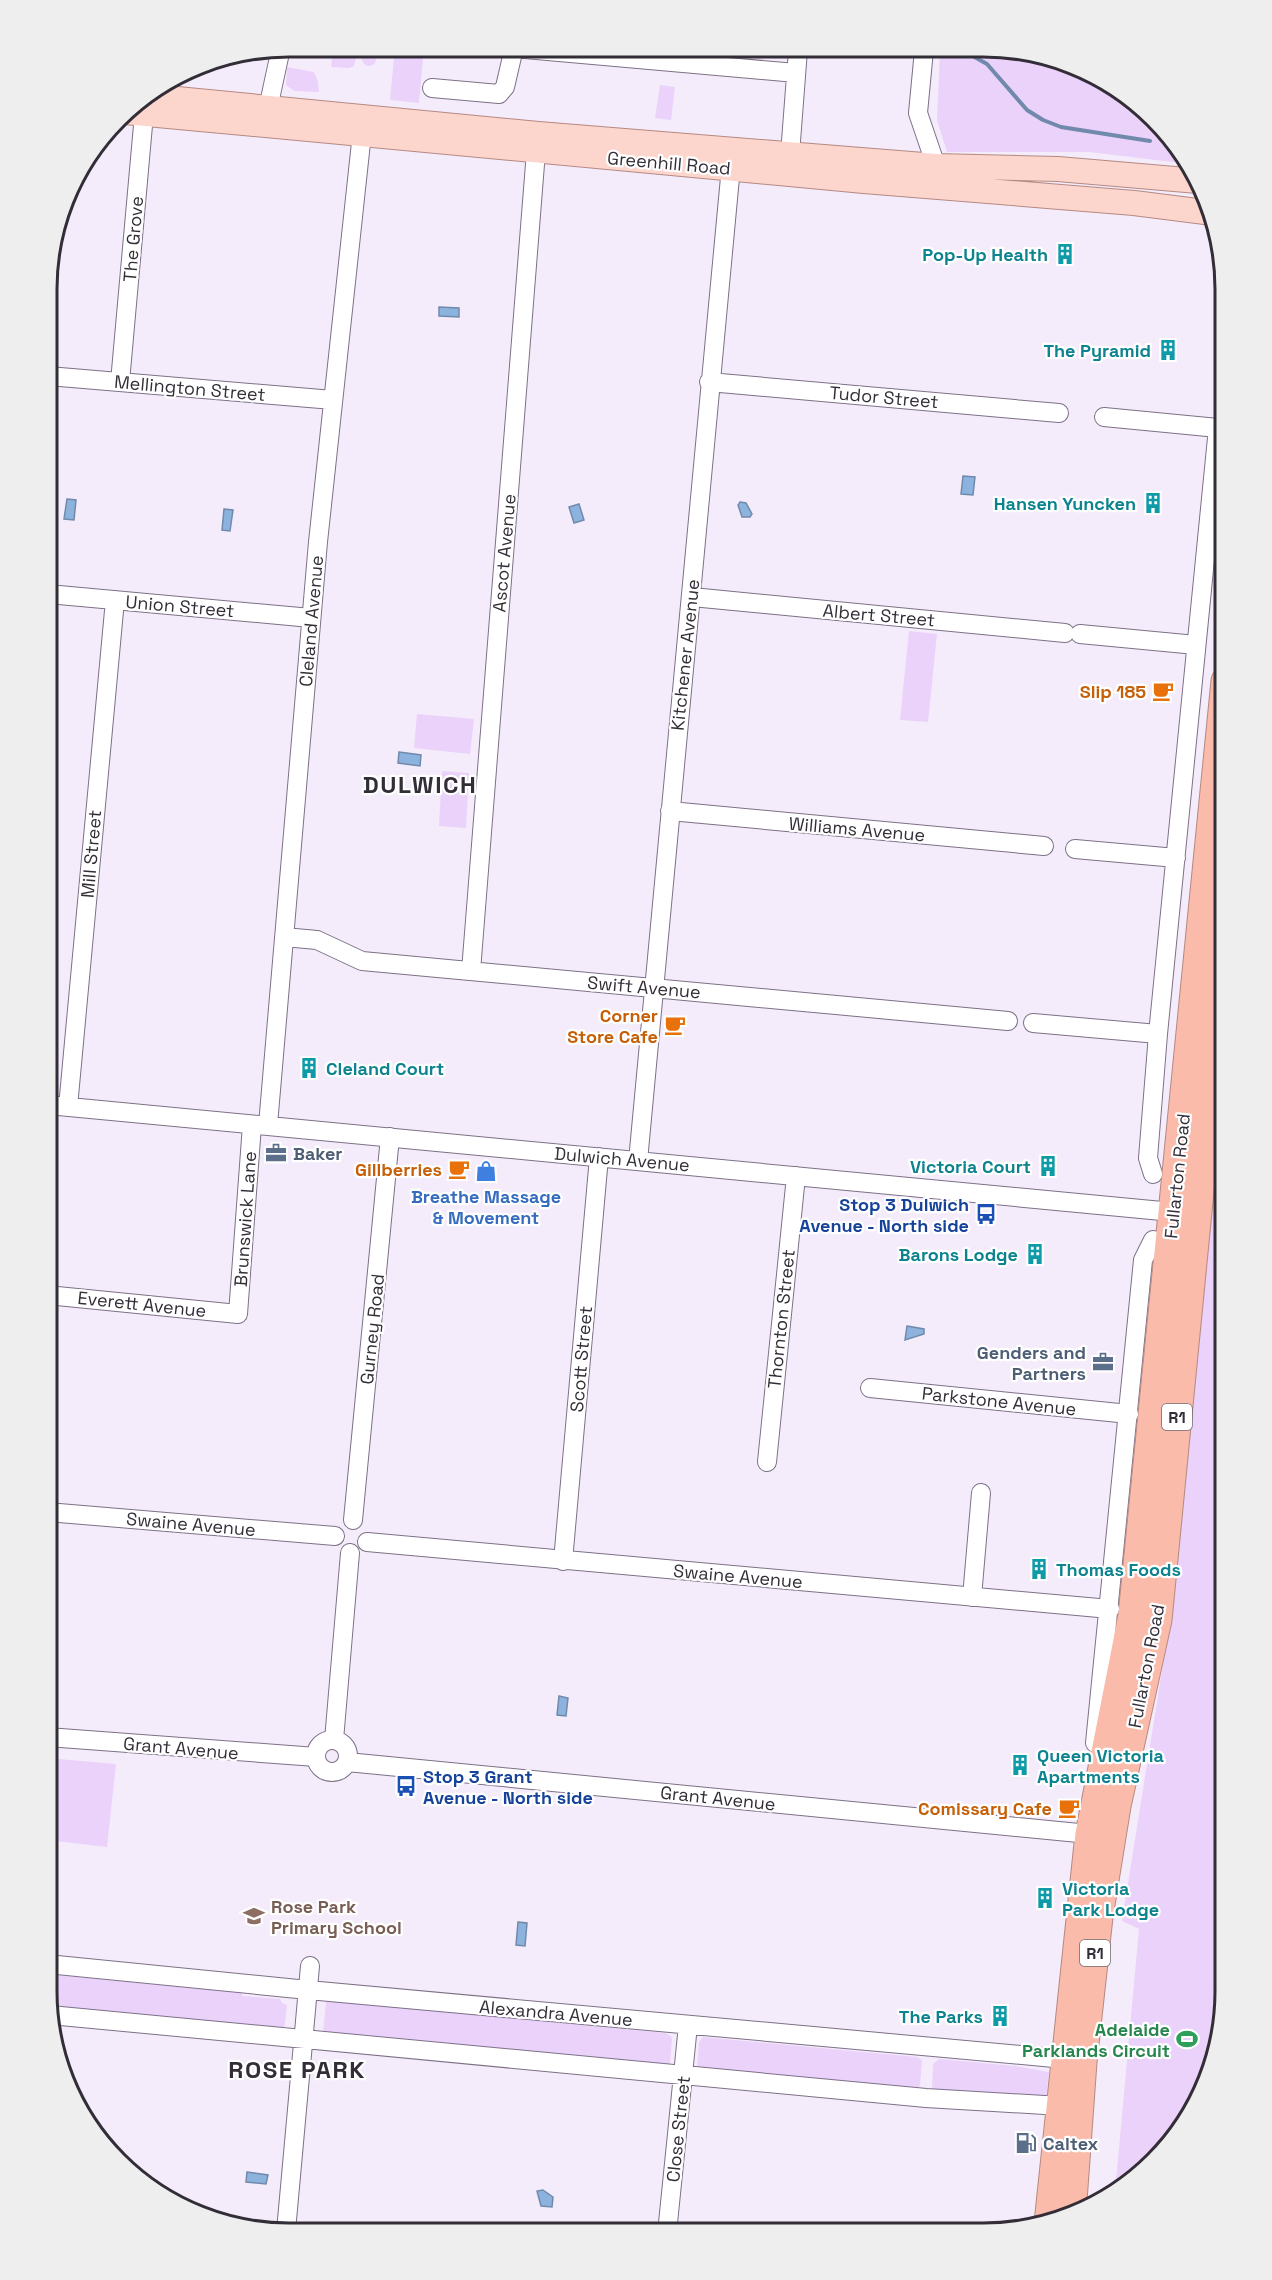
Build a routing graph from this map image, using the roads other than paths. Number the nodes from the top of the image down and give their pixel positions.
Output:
1 (279, 57) edge
2 (512, 57) edge
3 (616, 57) edge
4 (797, 57) edge
5 (923, 57) edge
6 (796, 73) junction
7 (432, 87) dead end
8 (148, 105) edge
9 (139, 111) edge
10 (268, 117) junction
11 (362, 126) junction
12 (537, 142) junction
13 (790, 154) junction
14 (732, 159) junction
15 (936, 166) junction
16 (1187, 178) edge
17 (1202, 211) edge
18 (57, 377) edge
19 (120, 382) junction
20 (710, 382) junction
21 (333, 400) junction
22 (1059, 413) dead end
23 (1104, 417) dead end
24 (1215, 428) edge
25 (1215, 458) edge
26 (57, 595) edge
27 (692, 597) junction
28 (115, 600) junction
29 (311, 618) junction
30 (1196, 645) junction
31 (670, 811) junction
32 (1044, 846) dead end
33 (1075, 849) dead end
34 (1176, 858) junction
35 (284, 937) junction
36 (1215, 949) edge
37 (1167, 951) junction
38 (1215, 958) edge
39 (471, 971) junction
40 (653, 988) junction
41 (1008, 1021) dead end
42 (1033, 1023) dead end
43 (1158, 1034) junction
44 (57, 1106) edge
45 (68, 1107) junction
46 (260, 1125) junction
47 (390, 1137) junction
48 (599, 1157) junction
49 (638, 1161) junction
50 (1153, 1174) dead end
51 (796, 1176) junction
52 (1185, 1213) junction
53 (1153, 1240) dead end
54 (57, 1296) edge
55 (238, 1314) joint
56 (870, 1388) dead end
57 (1129, 1414) junction
58 (767, 1462) dead end
59 (981, 1493) dead end
60 (57, 1513) edge
61 (353, 1520) junction
62 (335, 1536) junction
63 (367, 1542) junction
64 (1140, 1542) junction
65 (350, 1553) junction
66 (563, 1561) junction
67 (972, 1597) junction
68 (1110, 1609) junction
69 (57, 1738) edge
70 (334, 1740) junction
71 (1095, 1743) dead end
72 (316, 1757) junction
73 (347, 1762) junction
74 (1100, 1835) junction
75 (57, 1965) edge
76 (310, 1966) dead end
77 (308, 1990) junction
78 (58, 2016) edge
79 (688, 2025) junction
80 (304, 2039) junction
81 (1065, 2059) junction
82 (684, 2074) junction
83 (1071, 2104) junction
84 (1072, 2205) edge
85 (1050, 2213) edge
86 (287, 2223) edge
87 (668, 2223) edge

1 - 10 street
2 - 7 street
3 - 6 street
4 - 6 street
5 - 15 street
6 - 13 street
8 - 10 main road, Greenhill Road
9 - 19 street, The Grove
10 - 11 main road, Greenhill Road
11 - 12 main road, Greenhill Road
11 - 21 street, Cleland Avenue
12 - 14 main road, Greenhill Road
12 - 39 street, Ascot Avenue
13 - 14 main road, Greenhill Road
13 - 15 main road, Greenhill Road
14 - 17 main road, Greenhill Road
14 - 20 street, Kitchener Avenue
15 - 16 main road, Greenhill Road
18 - 19 street, Mellington Street
19 - 21 street, Mellington Street
20 - 22 street, Tudor Street
20 - 27 street, Kitchener Avenue
21 - 29 street, Cleland Avenue
23 - 24 street, Fullarton Road
25 - 30 street, Fullarton Road
26 - 28 street, Union Street
27 - 30 street, Albert Street
27 - 31 street, Kitchener Avenue
28 - 29 street, Union Street
28 - 45 street, Mill Street
29 - 35 street, Cleland Avenue
30 - 34 street, Fullarton Road
31 - 32 street, Williams Avenue
31 - 40 street, Kitchener Avenue
33 - 34 street
34 - 37 street, Fullarton Road
35 - 39 street, Swift Avenue
35 - 46 street, Cleland Avenue
36 - 37 street
37 - 43 street, Fullarton Road
38 - 52 highway, Fullarton Road / R1
39 - 40 street, Swift Avenue
40 - 41 street, Swift Avenue
40 - 49 street, Kitchener Avenue
42 - 43 street
43 - 50 street, Fullarton Road
44 - 45 street, Dulwich Avenue
45 - 46 street, Dulwich Avenue
46 - 47 street, Dulwich Avenue
46 - 55 street, Brunswick Lane
47 - 48 street, Dulwich Avenue
47 - 61 street, Gurney Road
48 - 49 street, Dulwich Avenue
48 - 66 street, Scott Street
49 - 51 street, Dulwich Avenue
51 - 52 street, Dulwich Avenue
51 - 58 street, Thornton Street
52 - 64 highway, Fullarton Road / R1
53 - 57 street, Fullarton Road
54 - 55 street, Everett Avenue
56 - 57 street, Parkstone Avenue
57 - 64 street, Fullarton Road
59 - 67 street
60 - 62 street, Swaine Avenue
61 - 62 street
61 - 63 street
62 - 65 street
63 - 65 street
63 - 66 street, Swaine Avenue
64 - 68 street, Fullarton Road
64 - 74 highway, Fullarton Road / R1
65 - 70 street
66 - 67 street, Swaine Avenue
67 - 68 street, Swaine Avenue
68 - 71 street, Fullarton Road
69 - 72 street, Grant Avenue
70 - 72 street
70 - 73 street
72 - 73 street
73 - 74 street, Grant Avenue
74 - 81 highway, Fullarton Road / R1
74 - 83 highway, Fullarton Road / R1
75 - 77 street, Alexandra Avenue
76 - 77 street
77 - 79 street, Alexandra Avenue
77 - 80 street
78 - 80 street
79 - 81 street, Alexandra Avenue
79 - 82 street, Close Street
80 - 82 street
80 - 86 street
81 - 83 highway, Fullarton Road / R1
82 - 83 street
82 - 87 street, Close Street
83 - 84 highway, Fullarton Road / R1
83 - 85 highway, Fullarton Road / R1

